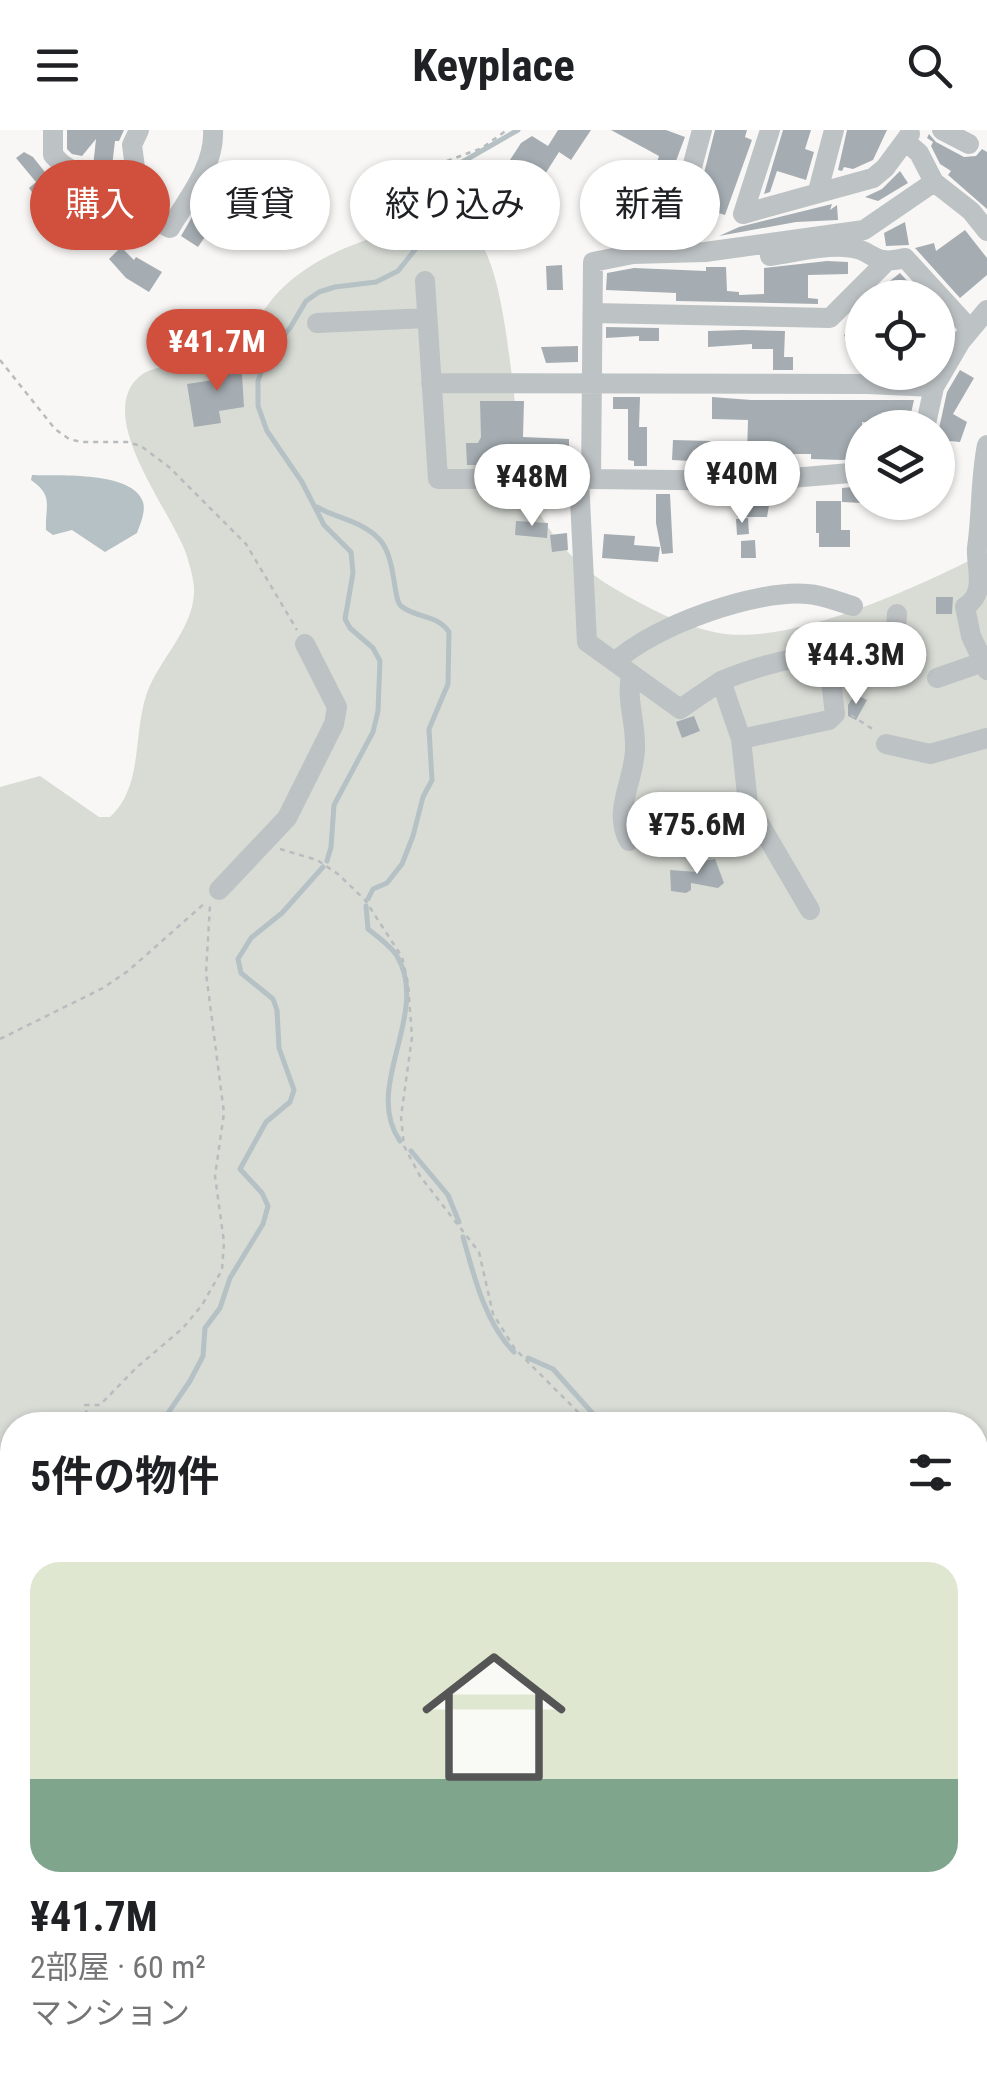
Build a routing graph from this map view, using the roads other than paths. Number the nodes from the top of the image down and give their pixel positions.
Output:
1 (53, 130) edge
2 (139, 130) edge
3 (213, 130) edge
4 (702, 130) edge
5 (770, 130) edge
6 (834, 130) edge
7 (942, 130) edge
8 (908, 136) edge
9 (970, 144) dead end
10 (58, 160) edge
11 (134, 160) edge
12 (694, 160) edge
13 (934, 182) junction
14 (818, 191) junction
15 (170, 228) edge
16 (987, 232) edge
17 (770, 256) dead end
18 (885, 263) junction
19 (425, 282) dead end
20 (987, 310) edge
21 (594, 313) junction
22 (427, 318) junction
23 (316, 323) dead end
24 (970, 330) junction
25 (955, 354) edge
26 (431, 383) junction
27 (592, 384) junction
28 (845, 384) edge
29 (987, 445) edge
30 (845, 473) edge
31 (585, 479) junction
32 (853, 606) dead end
33 (896, 614) dead end
34 (305, 644) road end
35 (828, 656) junction
36 (985, 666) edge
37 (623, 669) junction
38 (936, 678) dead end
39 (721, 681) junction
40 (881, 737) road end
41 (987, 738) edge
42 (741, 739) junction
43 (628, 842) dead end
44 (219, 890) dead end
45 (810, 910) dead end

1 - 10 street
2 - 11 street
3 - 15 street
4 - 12 street
5 - 14 street
6 - 14 street
7 - 9 street
8 - 13 street
8 - 14 street
13 - 16 street
13 - 21 street
17 - 18 street
18 - 21 street
18 - 24 street
19 - 22 street
20 - 24 street
21 - 27 street
22 - 23 street
22 - 26 street
24 - 25 street
26 - 27 street
26 - 31 street
27 - 28 street
27 - 31 street
29 - 36 street
30 - 31 street
31 - 37 street
32 - 37 street
33 - 35 street
34 - 44 street
35 - 39 street
35 - 42 street
36 - 38 street
37 - 39 street
37 - 43 street
39 - 42 street
40 - 41 street
42 - 45 street

